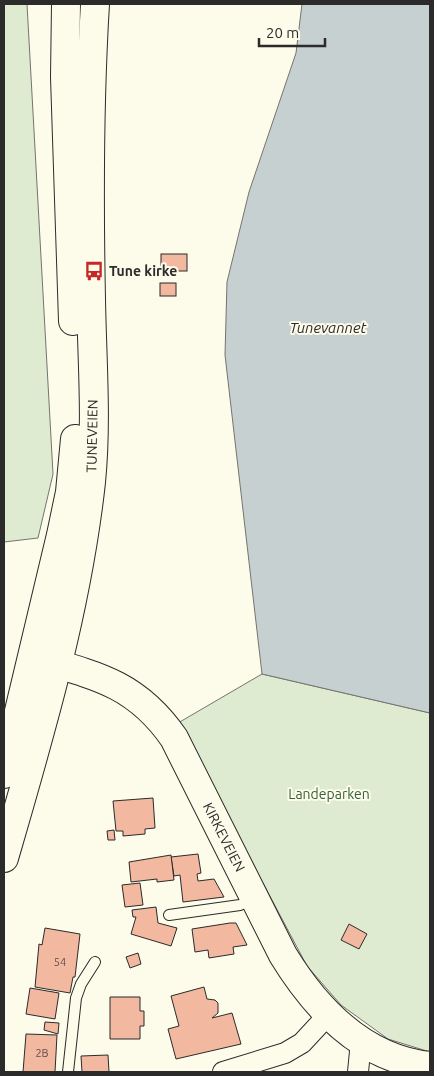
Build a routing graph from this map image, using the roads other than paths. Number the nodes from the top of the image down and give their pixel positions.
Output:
1 (66, 4) edge
2 (95, 4) edge
3 (31, 657) junction
4 (58, 665) junction
5 (4, 774) edge
6 (4, 858) edge
7 (254, 899) junction
8 (169, 915) dead end
9 (95, 962) dead end
10 (328, 1015) junction
11 (361, 1041) junction
12 (430, 1066) edge
13 (68, 1072) edge
14 (222, 1072) edge
15 (358, 1072) edge

1 - 3 main road, TUNEVEIEN
2 - 4 main road, TUNEVEIEN
3 - 4 main road, KIRKEVEIEN
3 - 5 main road, TUNEVEIEN
4 - 6 main road, TUNEVEIEN
4 - 7 main road, KIRKEVEIEN
7 - 8 lane
7 - 10 main road, KIRKEVEIEN
9 - 13 lane
10 - 11 main road, KIRKEVEIEN
10 - 14 street
11 - 12 main road, KIRKEVEIEN
11 - 15 street

